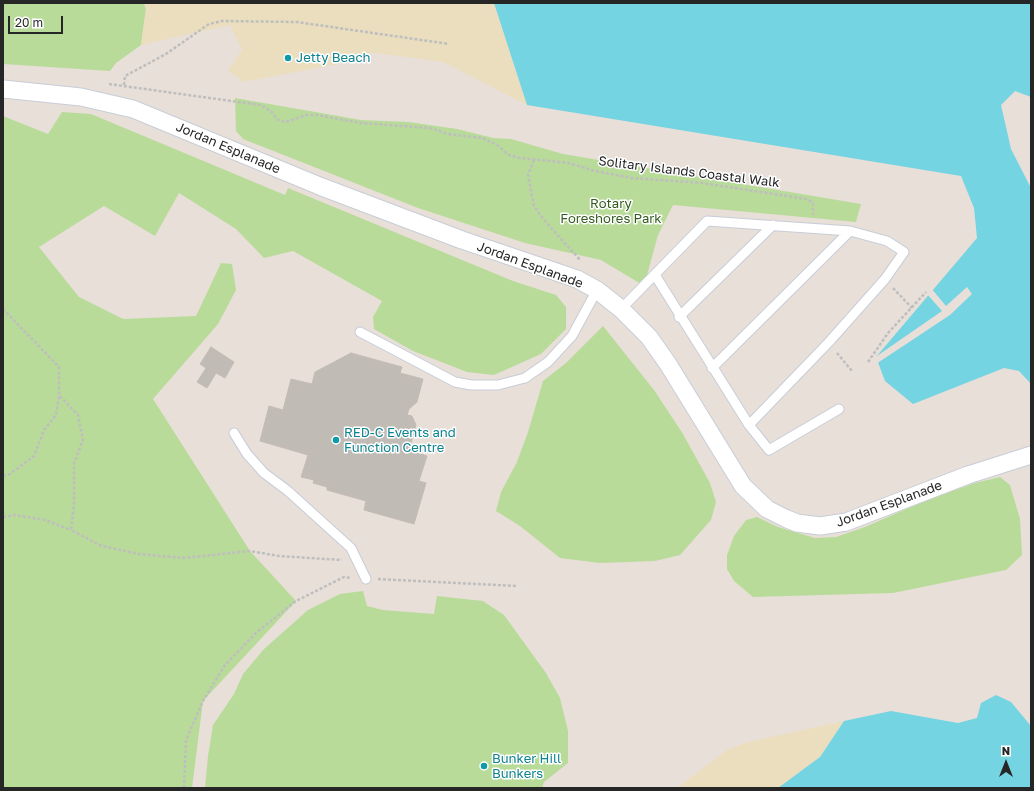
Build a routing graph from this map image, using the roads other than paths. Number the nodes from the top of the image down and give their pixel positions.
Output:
1 (3, 89) edge
2 (773, 225) junction
3 (850, 231) junction
4 (655, 275) junction
5 (597, 290) junction
6 (621, 309) junction
7 (679, 317) junction
8 (360, 332) dead end
9 (712, 368) junction
10 (839, 408) dead end
11 (749, 425) junction
12 (234, 434) dead end
13 (1031, 455) edge
14 (366, 579) road end

1 - 5 street, Jordan Esplanade
2 - 3 lane
2 - 4 lane
2 - 7 lane
3 - 9 lane
3 - 11 lane
4 - 6 lane
4 - 7 lane
5 - 6 street, Jordan Esplanade
5 - 8 lane
6 - 13 street, Jordan Esplanade
7 - 9 lane
9 - 11 lane
10 - 11 lane
12 - 14 lane

